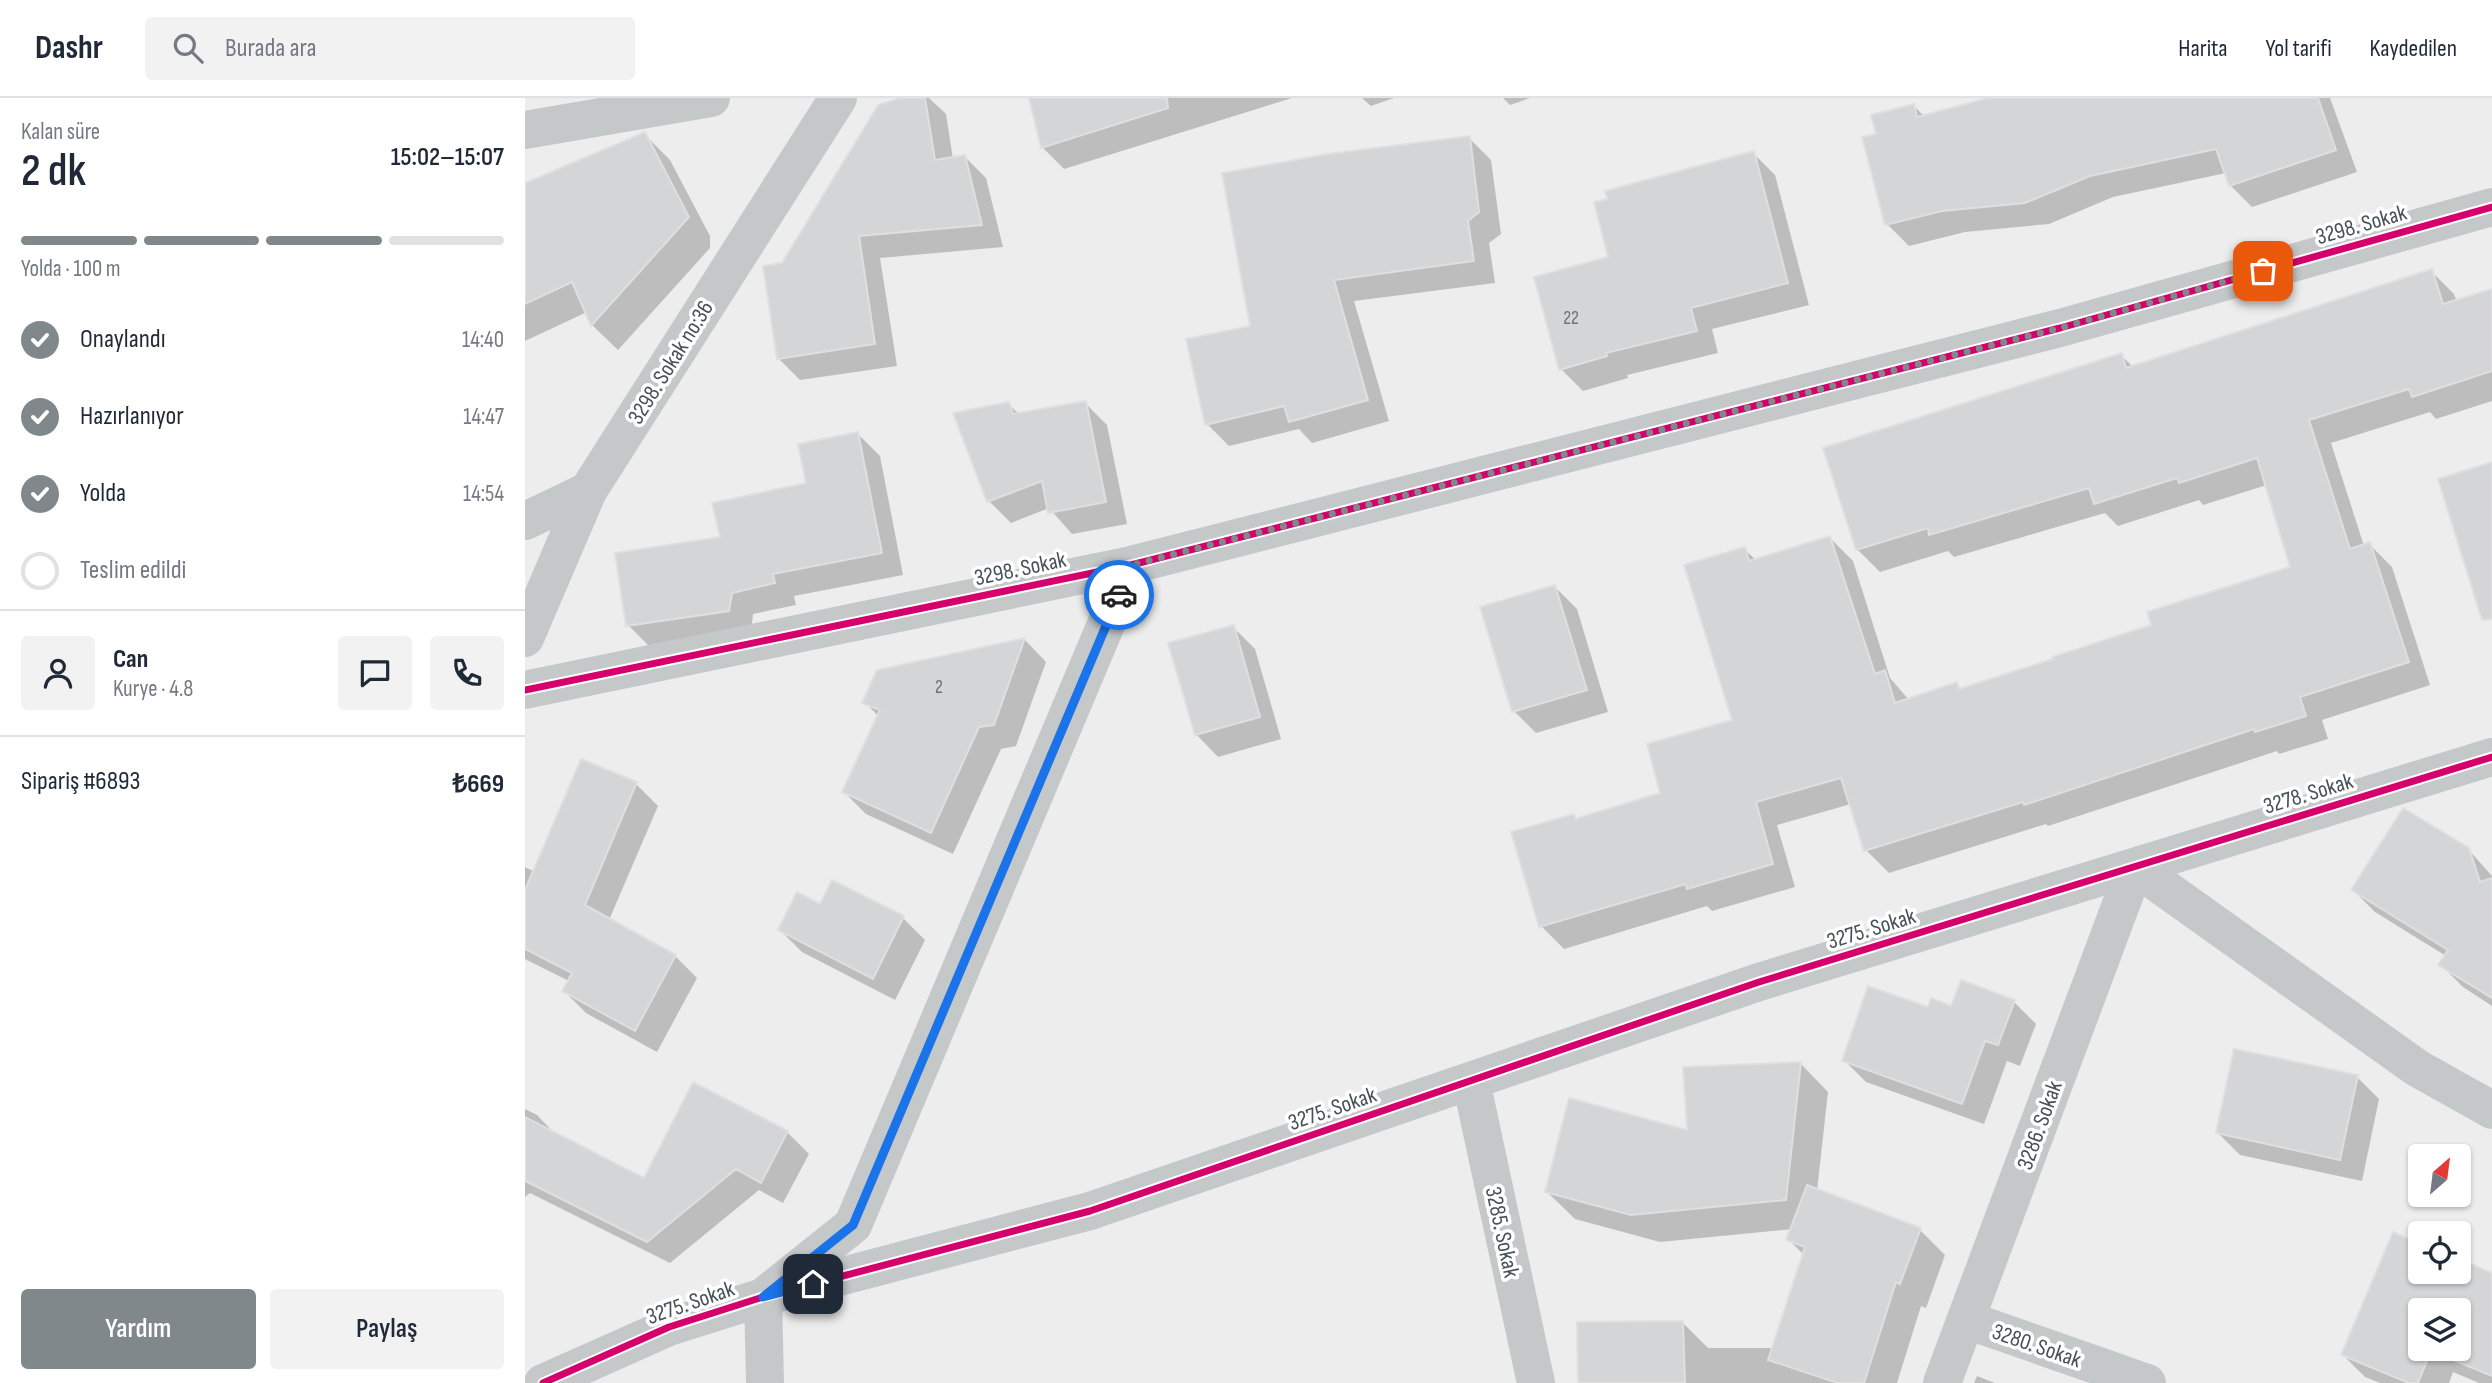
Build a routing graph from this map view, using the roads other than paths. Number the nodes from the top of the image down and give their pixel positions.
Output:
1 (711, 98) edge
2 (838, 98) edge
3 (525, 130) edge
4 (2492, 208) edge
5 (588, 491) junction
6 (525, 521) edge
7 (1132, 565) junction
8 (525, 638) edge
9 (525, 690) edge
10 (2492, 757) edge
11 (2135, 867) junction
12 (1471, 1081) junction
13 (2492, 1110) edge
14 (763, 1297) junction
15 (1967, 1320) junction
16 (543, 1383) edge
17 (765, 1383) edge
18 (1536, 1383) edge
19 (1943, 1383) edge
20 (2147, 1383) edge

1 - 3 street
2 - 5 street, 3298. Sokak no:36
4 - 7 street, 3298. Sokak
5 - 6 street
5 - 8 street, 3298. Sokak no:36
7 - 9 street, 3298. Sokak
7 - 14 street
10 - 11 street, 3278. Sokak
11 - 12 street, 3275. Sokak
11 - 13 street
11 - 15 street, 3286. Sokak
12 - 14 street, 3275. Sokak
12 - 18 street, 3285. Sokak
14 - 16 street, 3275. Sokak
14 - 17 street
15 - 19 street, 3286. Sokak
15 - 20 street, 3280. Sokak

